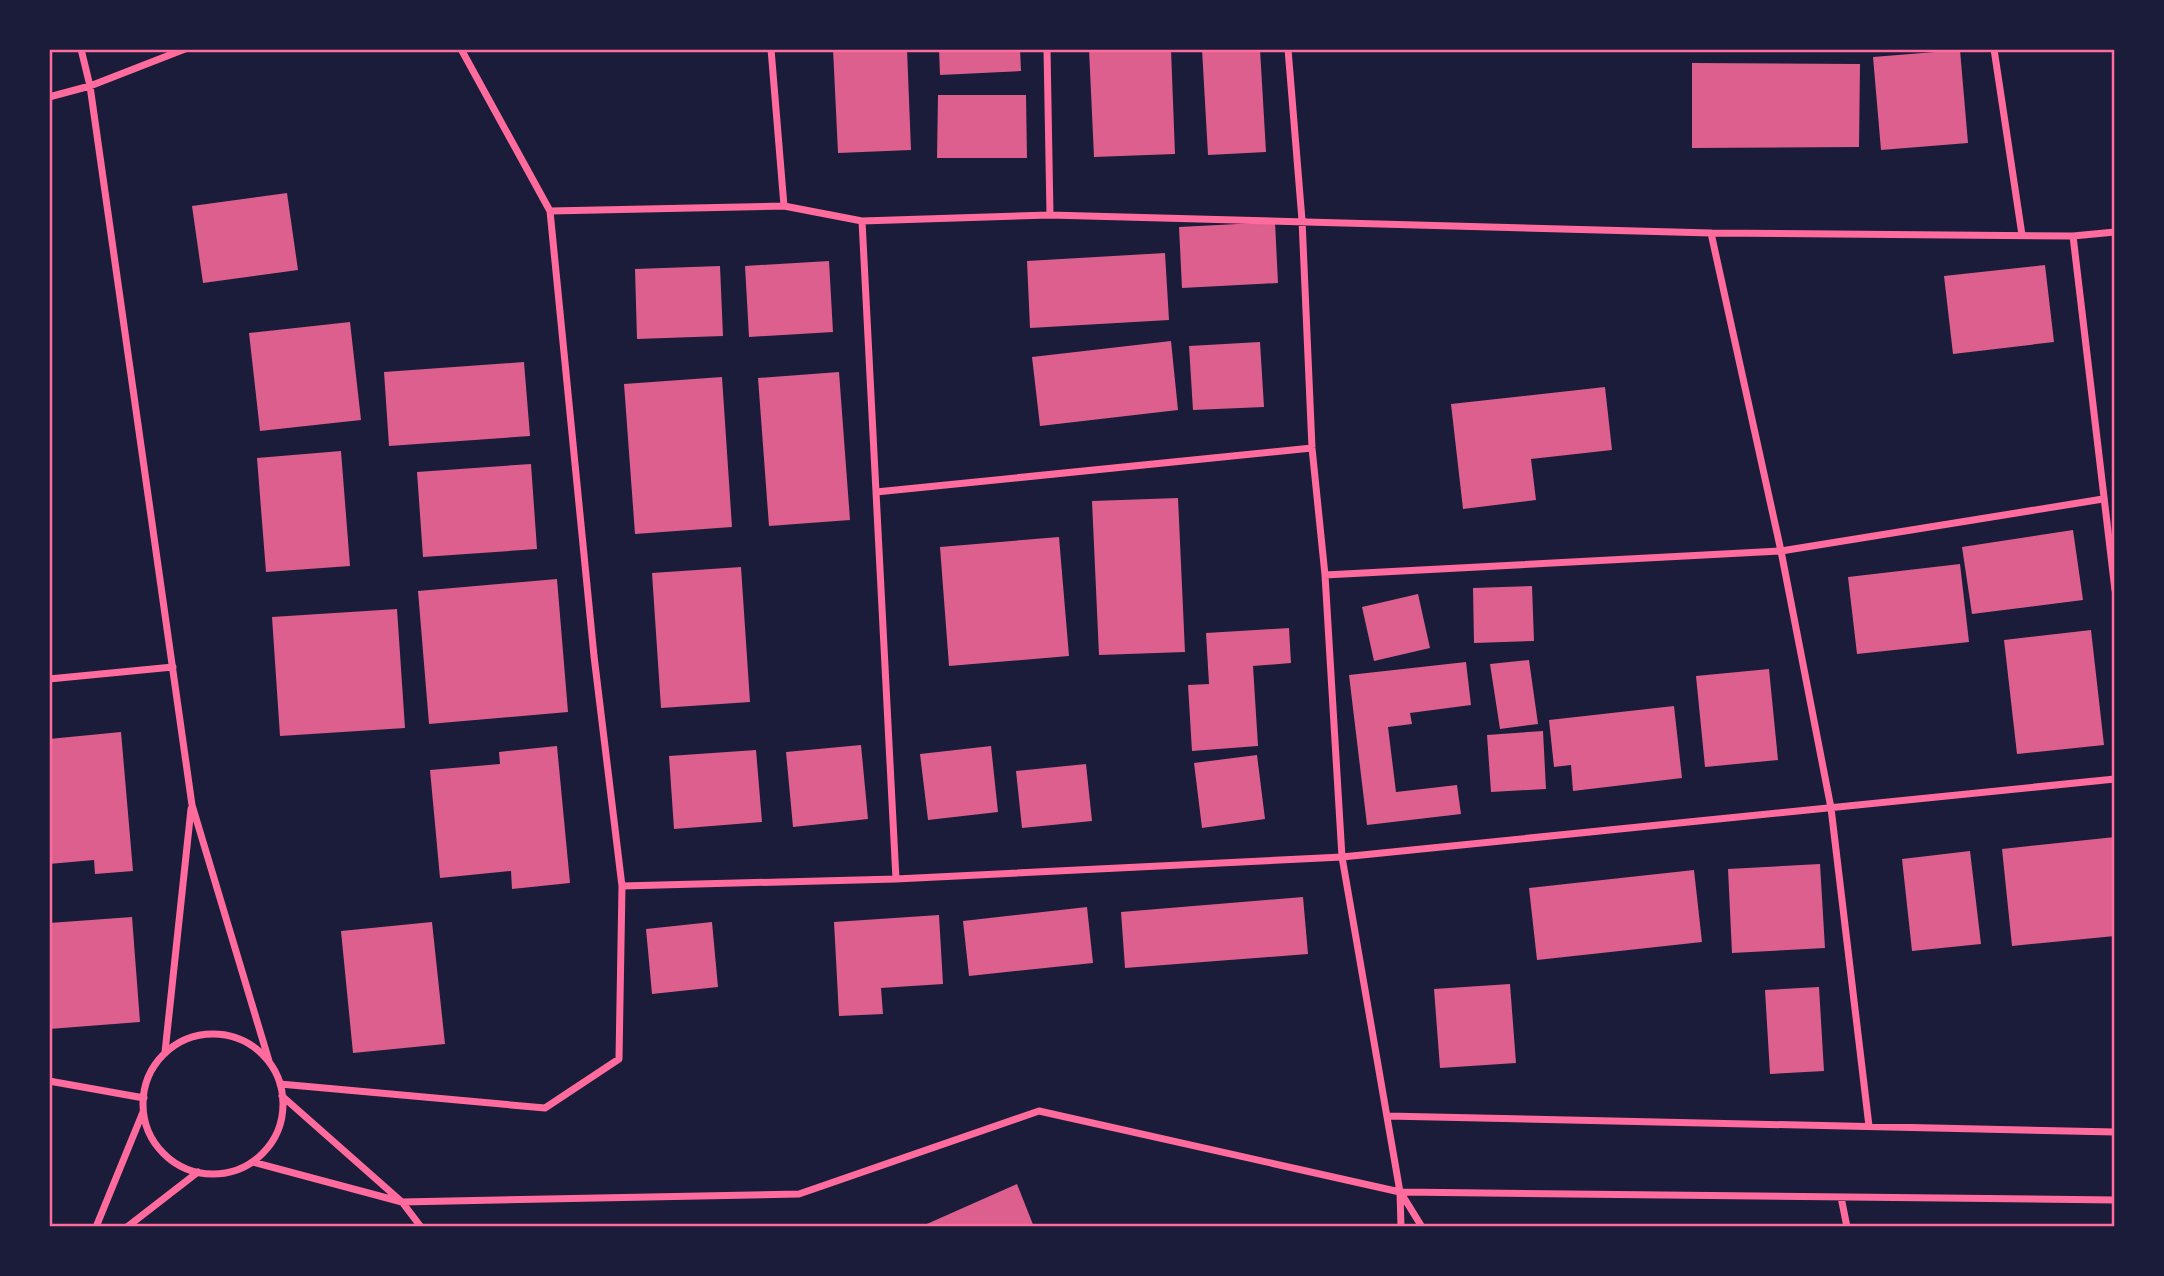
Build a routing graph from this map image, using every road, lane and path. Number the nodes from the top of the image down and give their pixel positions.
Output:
1 (81, 49) edge
2 (185, 49) edge
3 (461, 49) edge
4 (771, 49) edge
5 (1047, 49) edge
6 (1288, 49) edge
7 (1994, 49) edge
8 (90, 86) junction
9 (49, 97) edge
10 (784, 206) junction
11 (550, 211) junction
12 (1050, 215) junction
13 (1302, 220) junction
14 (862, 221) junction
15 (1712, 233) junction
16 (2115, 233) edge
17 (2022, 235) junction
18 (2073, 236) junction
19 (1312, 448) junction
20 (876, 492) junction
21 (2104, 499) junction
22 (1781, 551) junction
23 (1325, 575) junction
24 (2115, 590) edge
25 (173, 667) junction
26 (49, 678) edge
27 (2115, 779) edge
28 (192, 804) junction
29 (1831, 808) junction
30 (1342, 857) junction
31 (896, 879) junction
32 (622, 886) junction
33 (165, 1052) junction
34 (269, 1061) junction
35 (49, 1081) edge
36 (280, 1084) junction
37 (282, 1095) junction
38 (144, 1098) junction
39 (144, 1111) junction
40 (1387, 1116) junction
41 (1869, 1126) junction
42 (2115, 1132) edge
43 (253, 1162) junction
44 (198, 1172) junction
45 (1400, 1192) junction
46 (1841, 1197) junction
47 (2115, 1200) edge
48 (402, 1202) junction
49 (96, 1227) edge
50 (127, 1227) edge
51 (421, 1227) edge
52 (1401, 1227) edge
53 (1422, 1227) edge
54 (1847, 1227) edge

1 - 8 street
2 - 8 street
3 - 11 street
4 - 10 street
5 - 12 street
6 - 13 street
7 - 17 street
8 - 9 street
8 - 25 street
10 - 11 street
10 - 14 street
11 - 32 street
12 - 13 street
12 - 14 street
13 - 15 street
13 - 19 street
14 - 20 street
15 - 17 street
15 - 22 street
16 - 18 street
17 - 18 street
18 - 21 street
19 - 20 street
19 - 23 street
20 - 31 street
21 - 22 street
21 - 24 street
22 - 23 street
22 - 29 street
23 - 30 street
25 - 26 street
25 - 28 street
27 - 29 street
28 - 33 street
28 - 34 street
29 - 30 street
29 - 41 street
30 - 31 street
30 - 40 street
31 - 32 street
32 - 36 street
33 - 34 street
33 - 38 street
34 - 36 street
35 - 38 street
36 - 37 street
37 - 43 street
37 - 48 street
38 - 39 street
39 - 44 street
39 - 49 street
40 - 41 street
40 - 45 street
41 - 42 street
43 - 44 street
43 - 48 street
44 - 50 street
45 - 46 street
45 - 48 street
45 - 52 street
45 - 53 street
46 - 47 street
46 - 54 street
48 - 51 street

